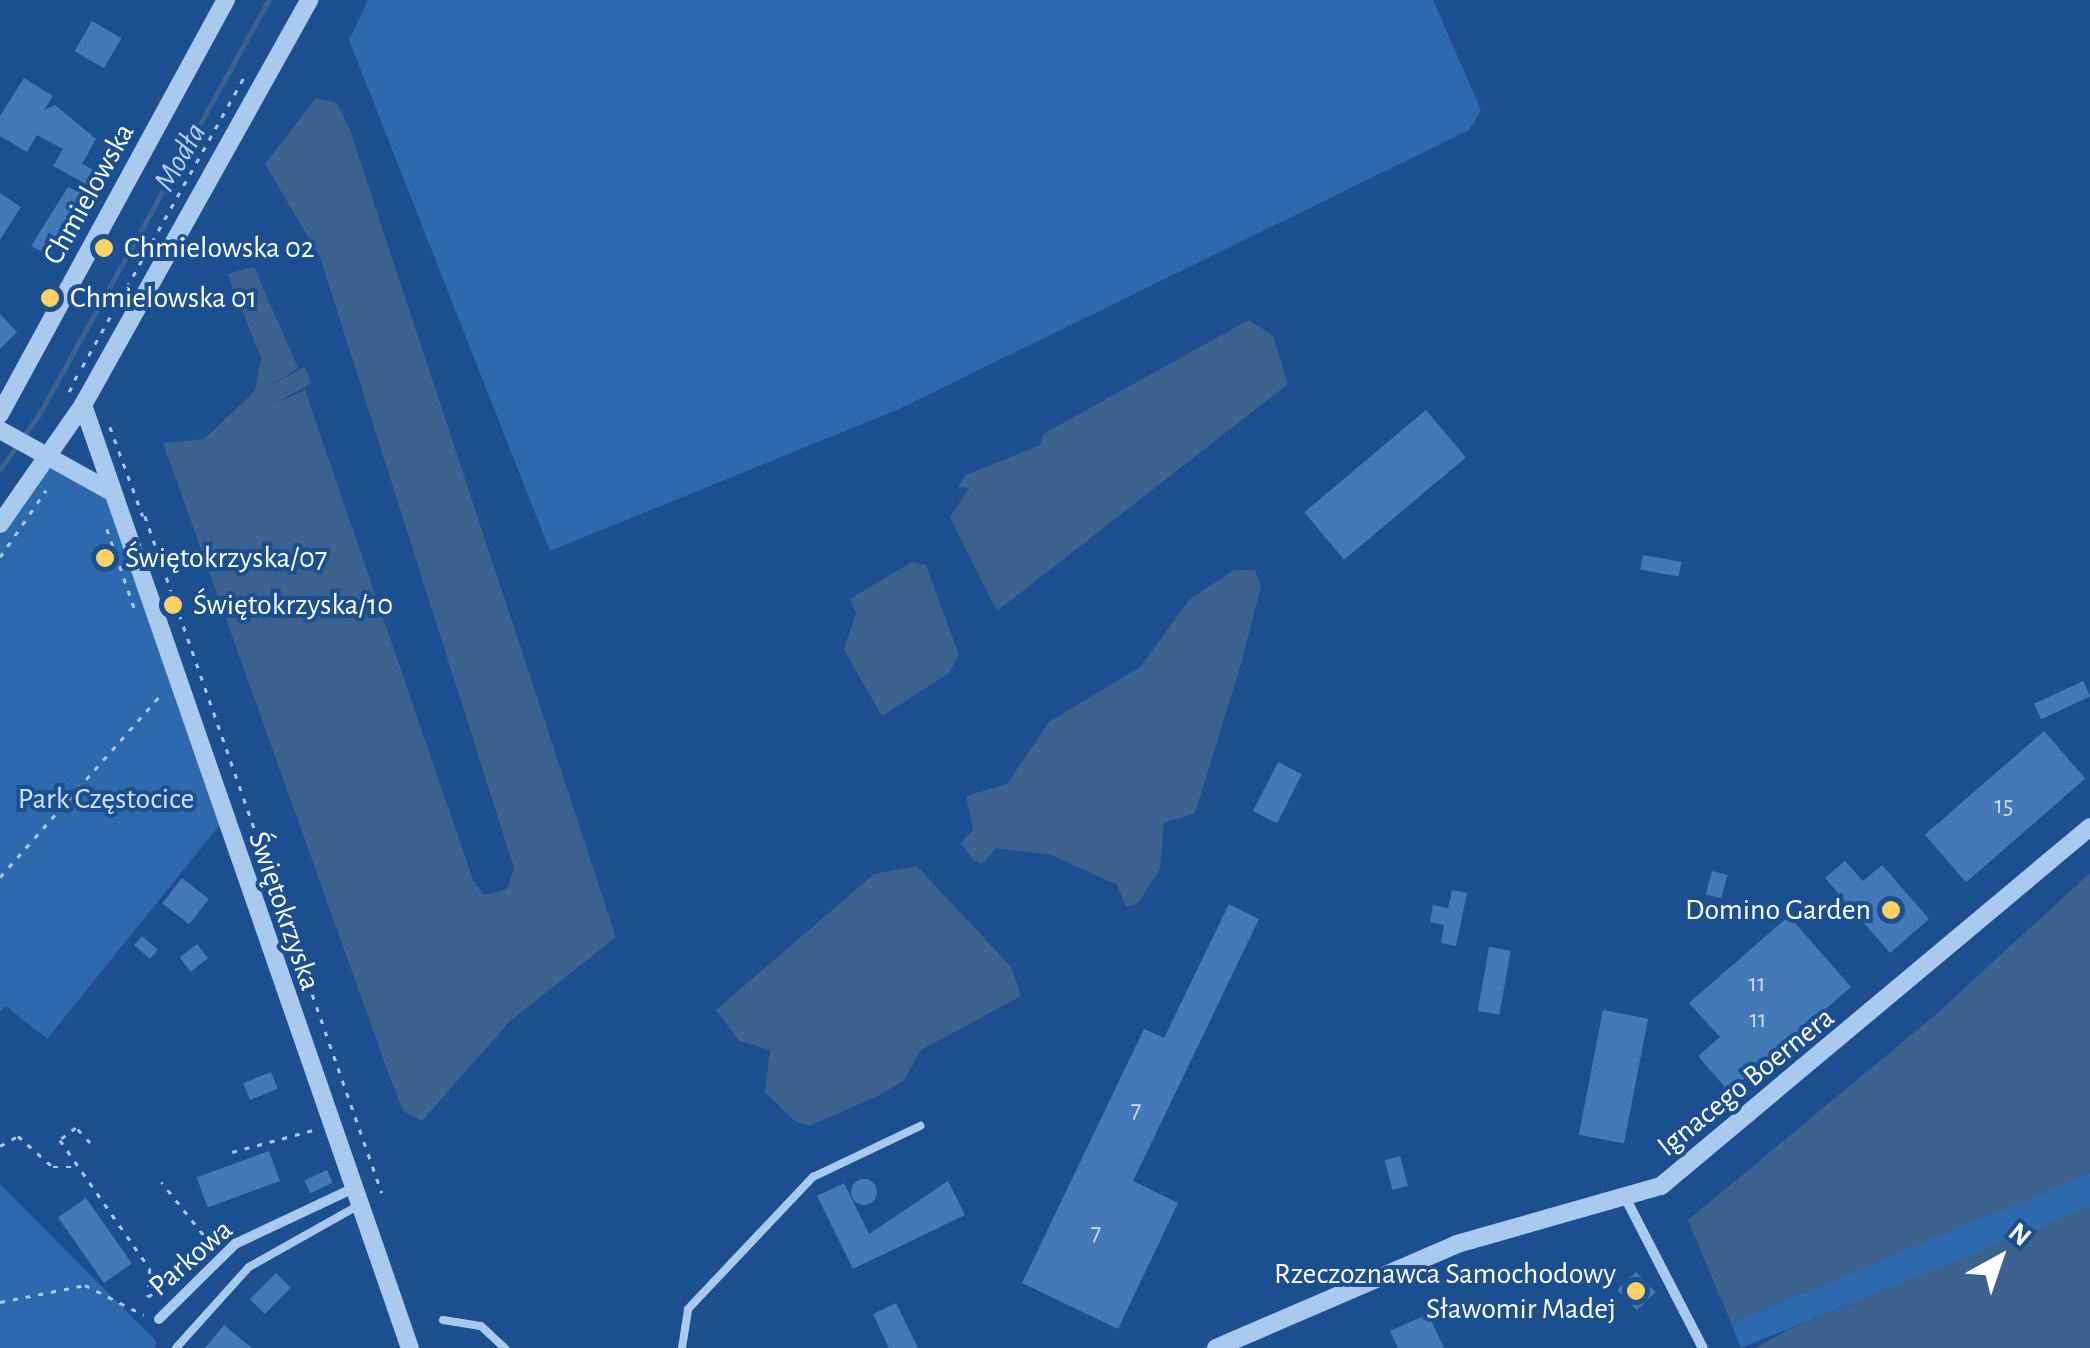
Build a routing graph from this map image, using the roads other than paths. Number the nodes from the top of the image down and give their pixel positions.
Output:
1 (226, 0) edge
2 (309, 0) edge
3 (84, 405) junction
4 (0, 414) edge
5 (7, 433) edge
6 (43, 452) junction
7 (110, 491) junction
8 (0, 524) edge
9 (2090, 827) edge
10 (920, 1126) dead end
11 (357, 1196) junction
12 (1627, 1200) junction
13 (159, 1319) road end
14 (444, 1320) dead end
15 (176, 1348) edge
16 (410, 1348) edge
17 (505, 1348) edge
18 (682, 1348) edge
19 (1216, 1348) edge
20 (1703, 1348) edge

1 - 4 street, Chmielowska
2 - 3 street
3 - 6 street
3 - 7 street, Świętokrzyska
5 - 6 street
6 - 7 street
6 - 8 street
7 - 11 street, Świętokrzyska
9 - 12 street, Ignacego Boernera
10 - 18 lane
11 - 13 street, Parkowa
11 - 15 lane
11 - 16 street, Świętokrzyska
12 - 19 street, Ignacego Boernera
12 - 20 street
14 - 17 lane

